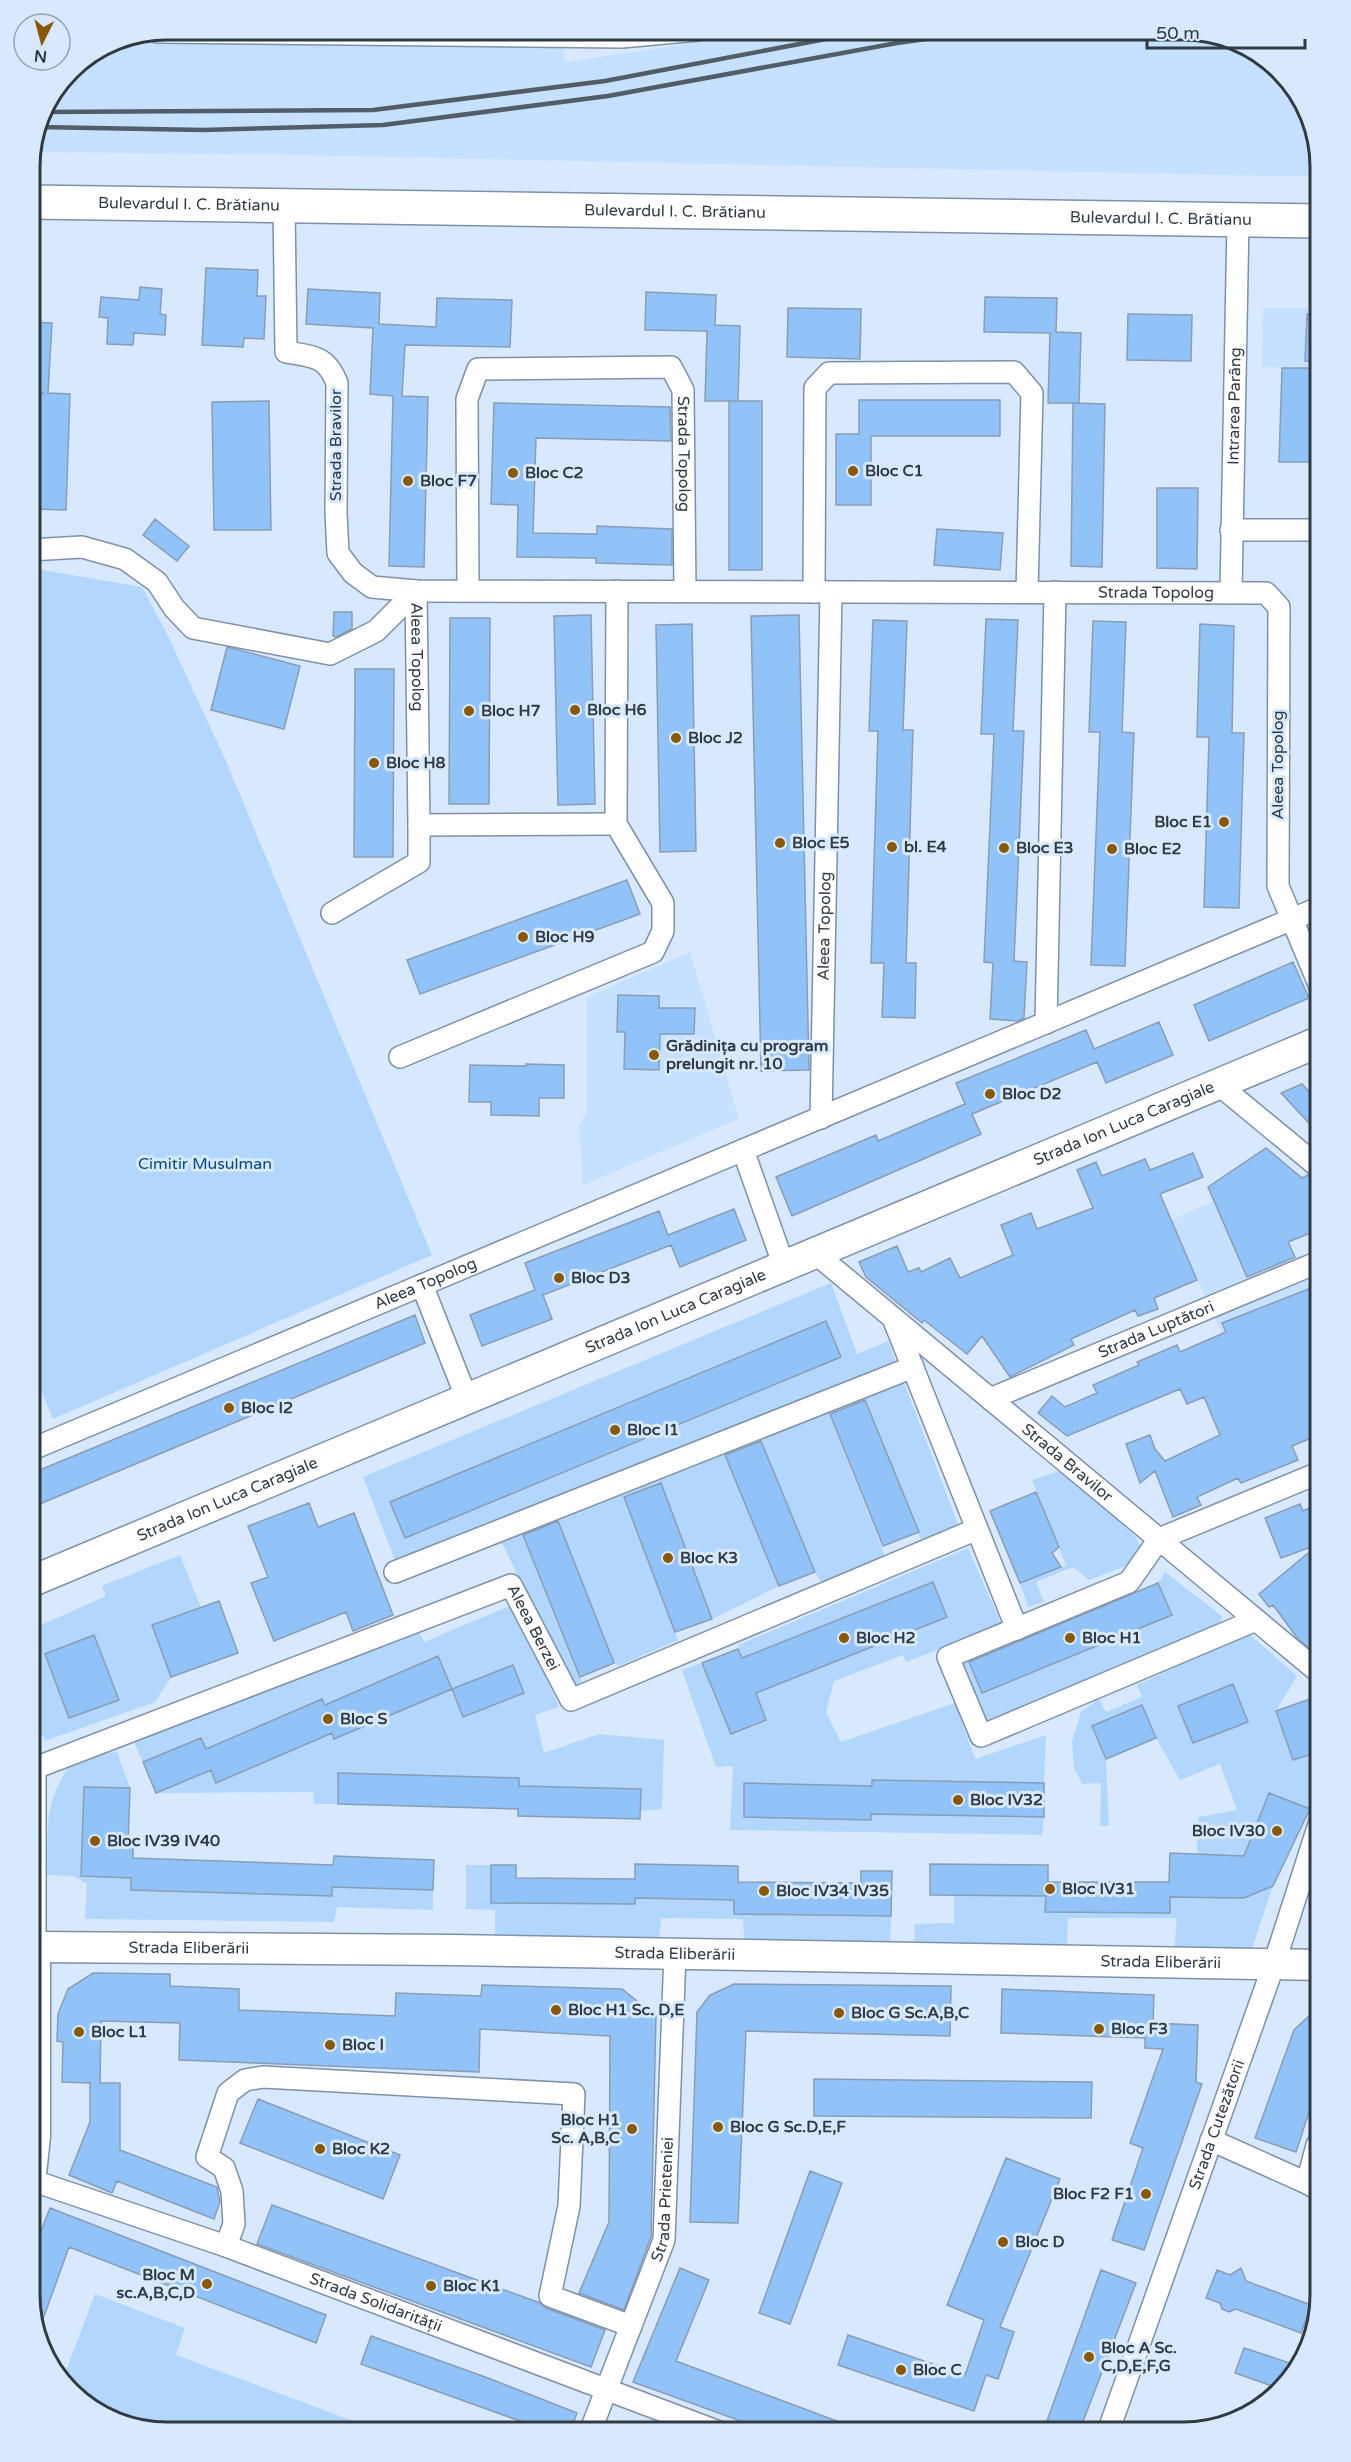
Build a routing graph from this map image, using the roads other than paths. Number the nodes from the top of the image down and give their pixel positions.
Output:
1 (41, 202) edge
2 (284, 206) junction
3 (1238, 220) junction
4 (1310, 221) edge
5 (1231, 530) junction
6 (1310, 530) edge
7 (41, 549) edge
8 (416, 591) junction
9 (468, 591) junction
10 (617, 591) junction
11 (685, 591) junction
12 (823, 592) junction
13 (1027, 592) junction
14 (1055, 592) junction
15 (1231, 592) junction
16 (1279, 607) joint
17 (616, 824) junction
18 (419, 825) junction
19 (1310, 912) edge
20 (332, 913) dead end
21 (1293, 919) junction
22 (1310, 961) edge
23 (1046, 1023) junction
24 (1310, 1046) edge
25 (400, 1057) dead end
26 (1218, 1084) junction
27 (821, 1118) junction
28 (743, 1150) junction
29 (1310, 1159) edge
30 (814, 1253) junction
31 (784, 1266) junction
32 (1310, 1266) edge
33 (423, 1285) junction
34 (894, 1319) junction
35 (913, 1368) junction
36 (467, 1398) junction
37 (990, 1399) junction
38 (40, 1446) edge
39 (1310, 1477) edge
40 (978, 1529) junction
41 (1159, 1539) junction
42 (395, 1572) dead end
43 (40, 1578) edge
44 (1256, 1620) junction
45 (1017, 1629) junction
46 (1310, 1665) edge
47 (40, 1760) edge
48 (1310, 1852) edge
49 (40, 1946) edge
50 (675, 1954) junction
51 (1274, 1964) junction
52 (1310, 1965) edge
53 (1211, 2140) junction
54 (40, 2185) edge
55 (1310, 2185) edge
56 (226, 2246) junction
57 (631, 2326) junction
58 (607, 2390) junction
59 (595, 2421) edge
60 (691, 2422) edge
61 (1112, 2422) edge

1 - 2 main road, Bulevardul I. C. Brătianu
2 - 3 main road, Bulevardul I. C. Brătianu
2 - 8 street, Strada Bravilor
3 - 4 main road, Bulevardul I. C. Brătianu
3 - 5 street, Intrarea Parâng
5 - 6 street
5 - 15 street, Intrarea Parâng
7 - 8 street, Aleea Topolog
8 - 9 street, Strada Topolog
8 - 18 street, Aleea Topolog
9 - 10 street, Strada Topolog
9 - 11 street, Strada Topolog
10 - 11 street, Strada Topolog
10 - 17 street
11 - 12 street, Strada Topolog
12 - 13 street, Strada Topolog
12 - 13 street, Aleea Topolog
12 - 27 street, Aleea Topolog
13 - 14 street, Strada Topolog
14 - 15 street, Strada Topolog
14 - 23 street
15 - 16 street, Strada Topolog
16 - 21 street, Aleea Topolog
17 - 18 street
17 - 25 street
18 - 20 street, Aleea Topolog
19 - 21 street, Aleea Topolog
21 - 22 street
21 - 23 street, Aleea Topolog
23 - 27 street, Aleea Topolog
24 - 26 street, Strada Ion Luca Caragiale
26 - 29 street
26 - 30 street, Strada Ion Luca Caragiale
27 - 28 street, Aleea Topolog
28 - 31 street
28 - 33 street, Aleea Topolog
30 - 31 street, Strada Ion Luca Caragiale
30 - 34 street, Strada Bravilor
31 - 36 street, Strada Ion Luca Caragiale
32 - 37 street, Strada Luptători
33 - 36 street
33 - 38 street, Aleea Topolog
34 - 35 street
34 - 37 street, Strada Bravilor
35 - 40 street
35 - 42 street
36 - 43 street, Strada Ion Luca Caragiale
37 - 41 street, Strada Bravilor
39 - 41 street
40 - 45 street
40 - 47 street, Aleea Berzei
41 - 44 street, Strada Bravilor
41 - 45 street
44 - 45 street
44 - 46 street, Strada Bravilor
48 - 51 street, Strada Cutezătorii
49 - 50 street, Strada Eliberării
50 - 51 street, Strada Eliberării
50 - 57 street, Strada Prieteniei
51 - 52 street, Strada Eliberării
51 - 53 street, Strada Cutezătorii
53 - 55 street
53 - 61 street, Strada Cutezătorii
54 - 56 street, Strada Solidarității
56 - 57 street
56 - 58 street, Strada Solidarității
57 - 58 street, Strada Prieteniei
58 - 59 street, Strada Prieteniei
58 - 60 street, Strada Solidarității

